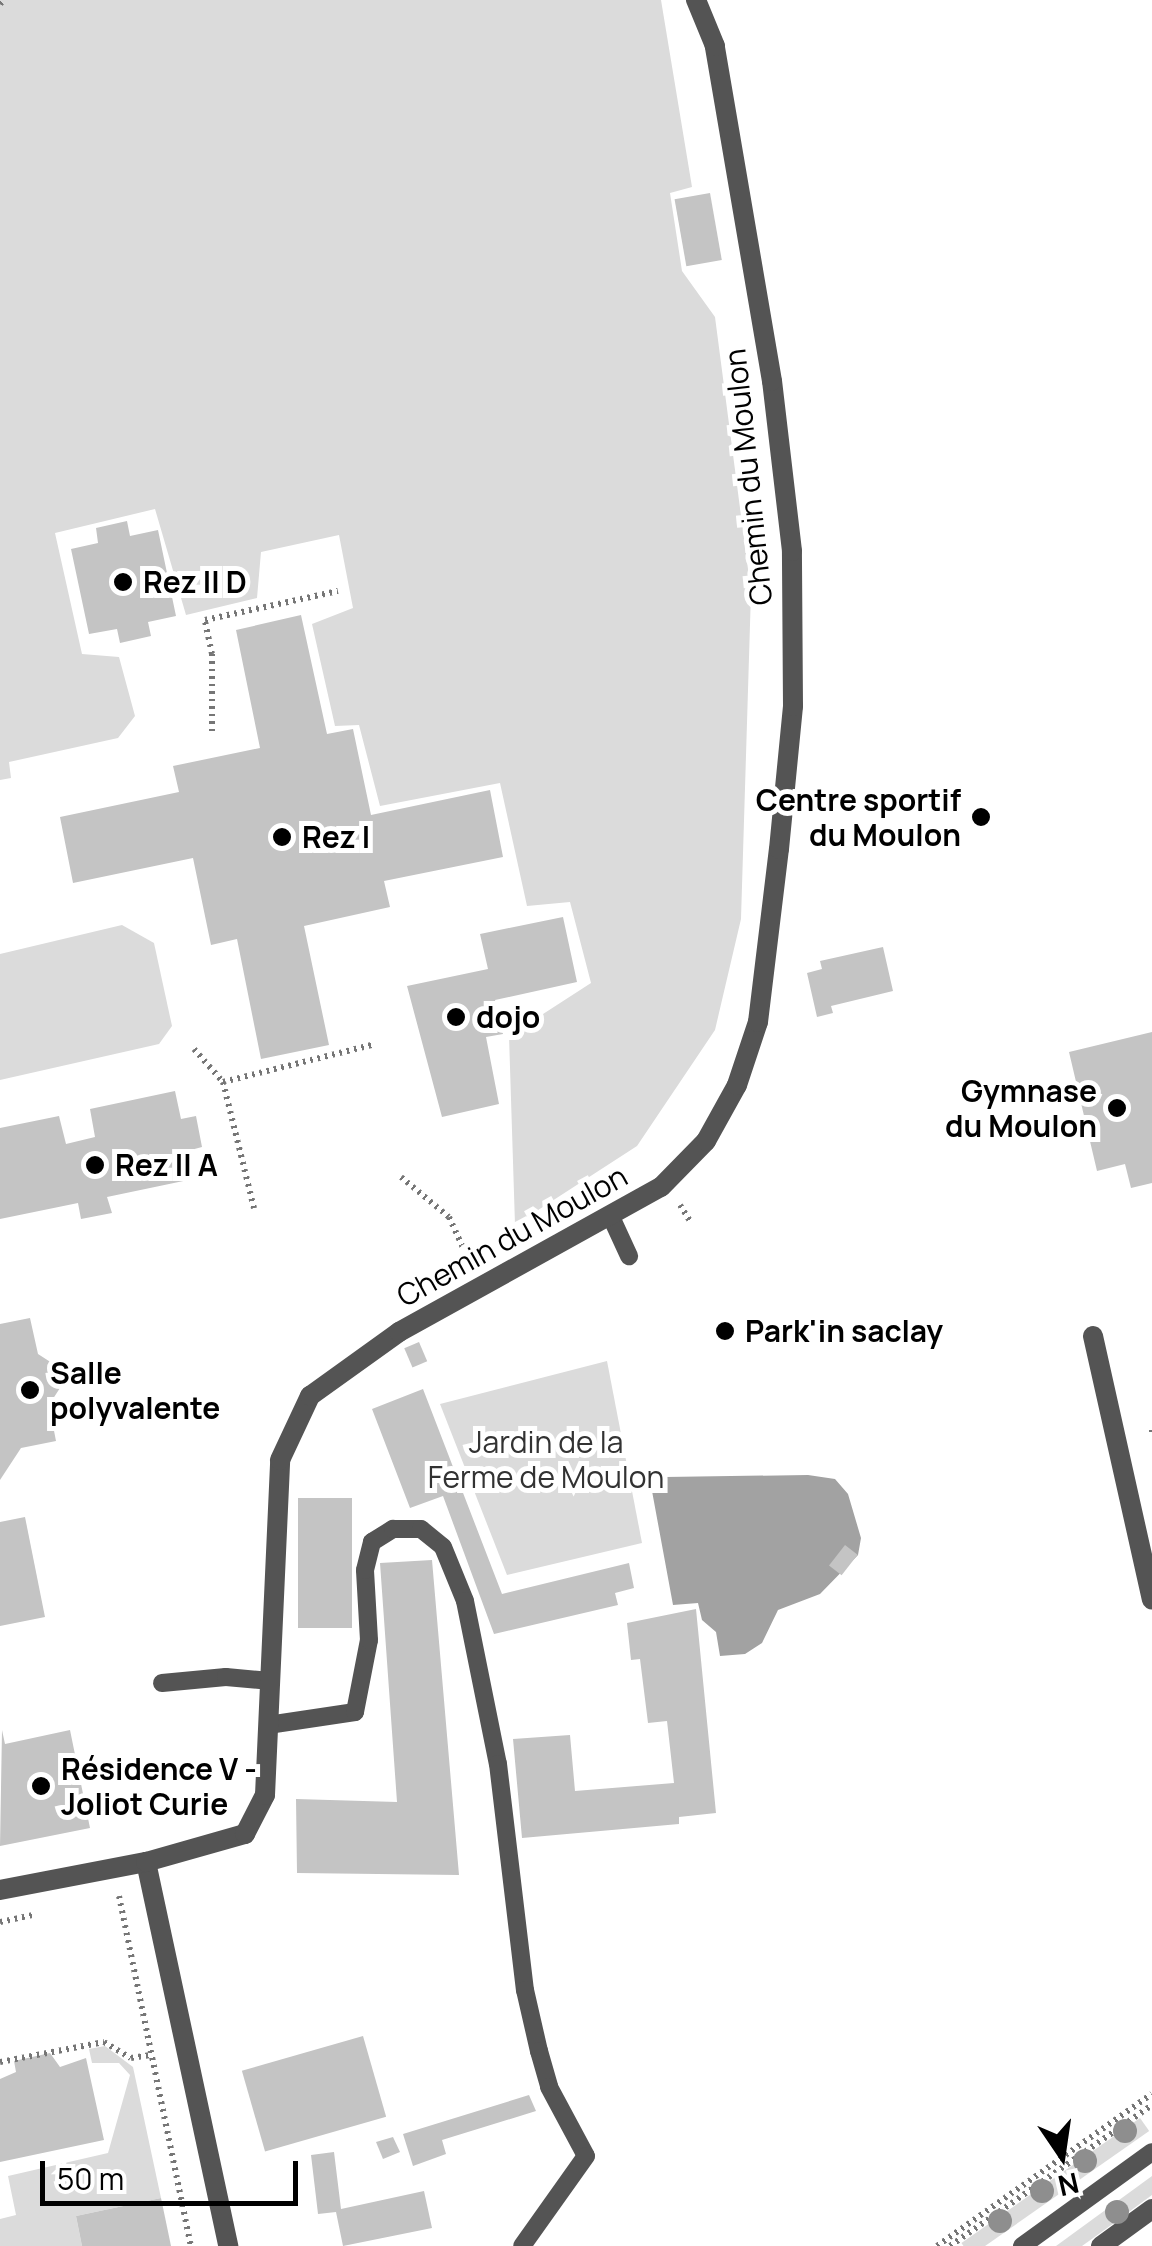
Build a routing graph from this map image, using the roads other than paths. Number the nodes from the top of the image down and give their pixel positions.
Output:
1 (696, 0) edge
2 (612, 1219) junction
3 (629, 1256) dead end
4 (1093, 1336) dead end
5 (1152, 1599) edge
6 (271, 1681) junction
7 (162, 1683) dead end
8 (268, 1724) junction
9 (146, 1862) junction
10 (0, 1890) edge
11 (1152, 2152) edge
12 (1152, 2209) edge
13 (228, 2246) edge
14 (522, 2246) edge
15 (1022, 2246) edge
16 (1101, 2246) edge

1 - 2 street, Chemin du Moulon
2 - 3 lane
2 - 6 street, Chemin du Moulon
4 - 5 street
6 - 7 lane
6 - 8 street, Chemin du Moulon
8 - 9 street, Chemin du Moulon
8 - 14 lane
9 - 10 street, Chemin du Moulon
9 - 13 street
11 - 15 lane
12 - 16 street

